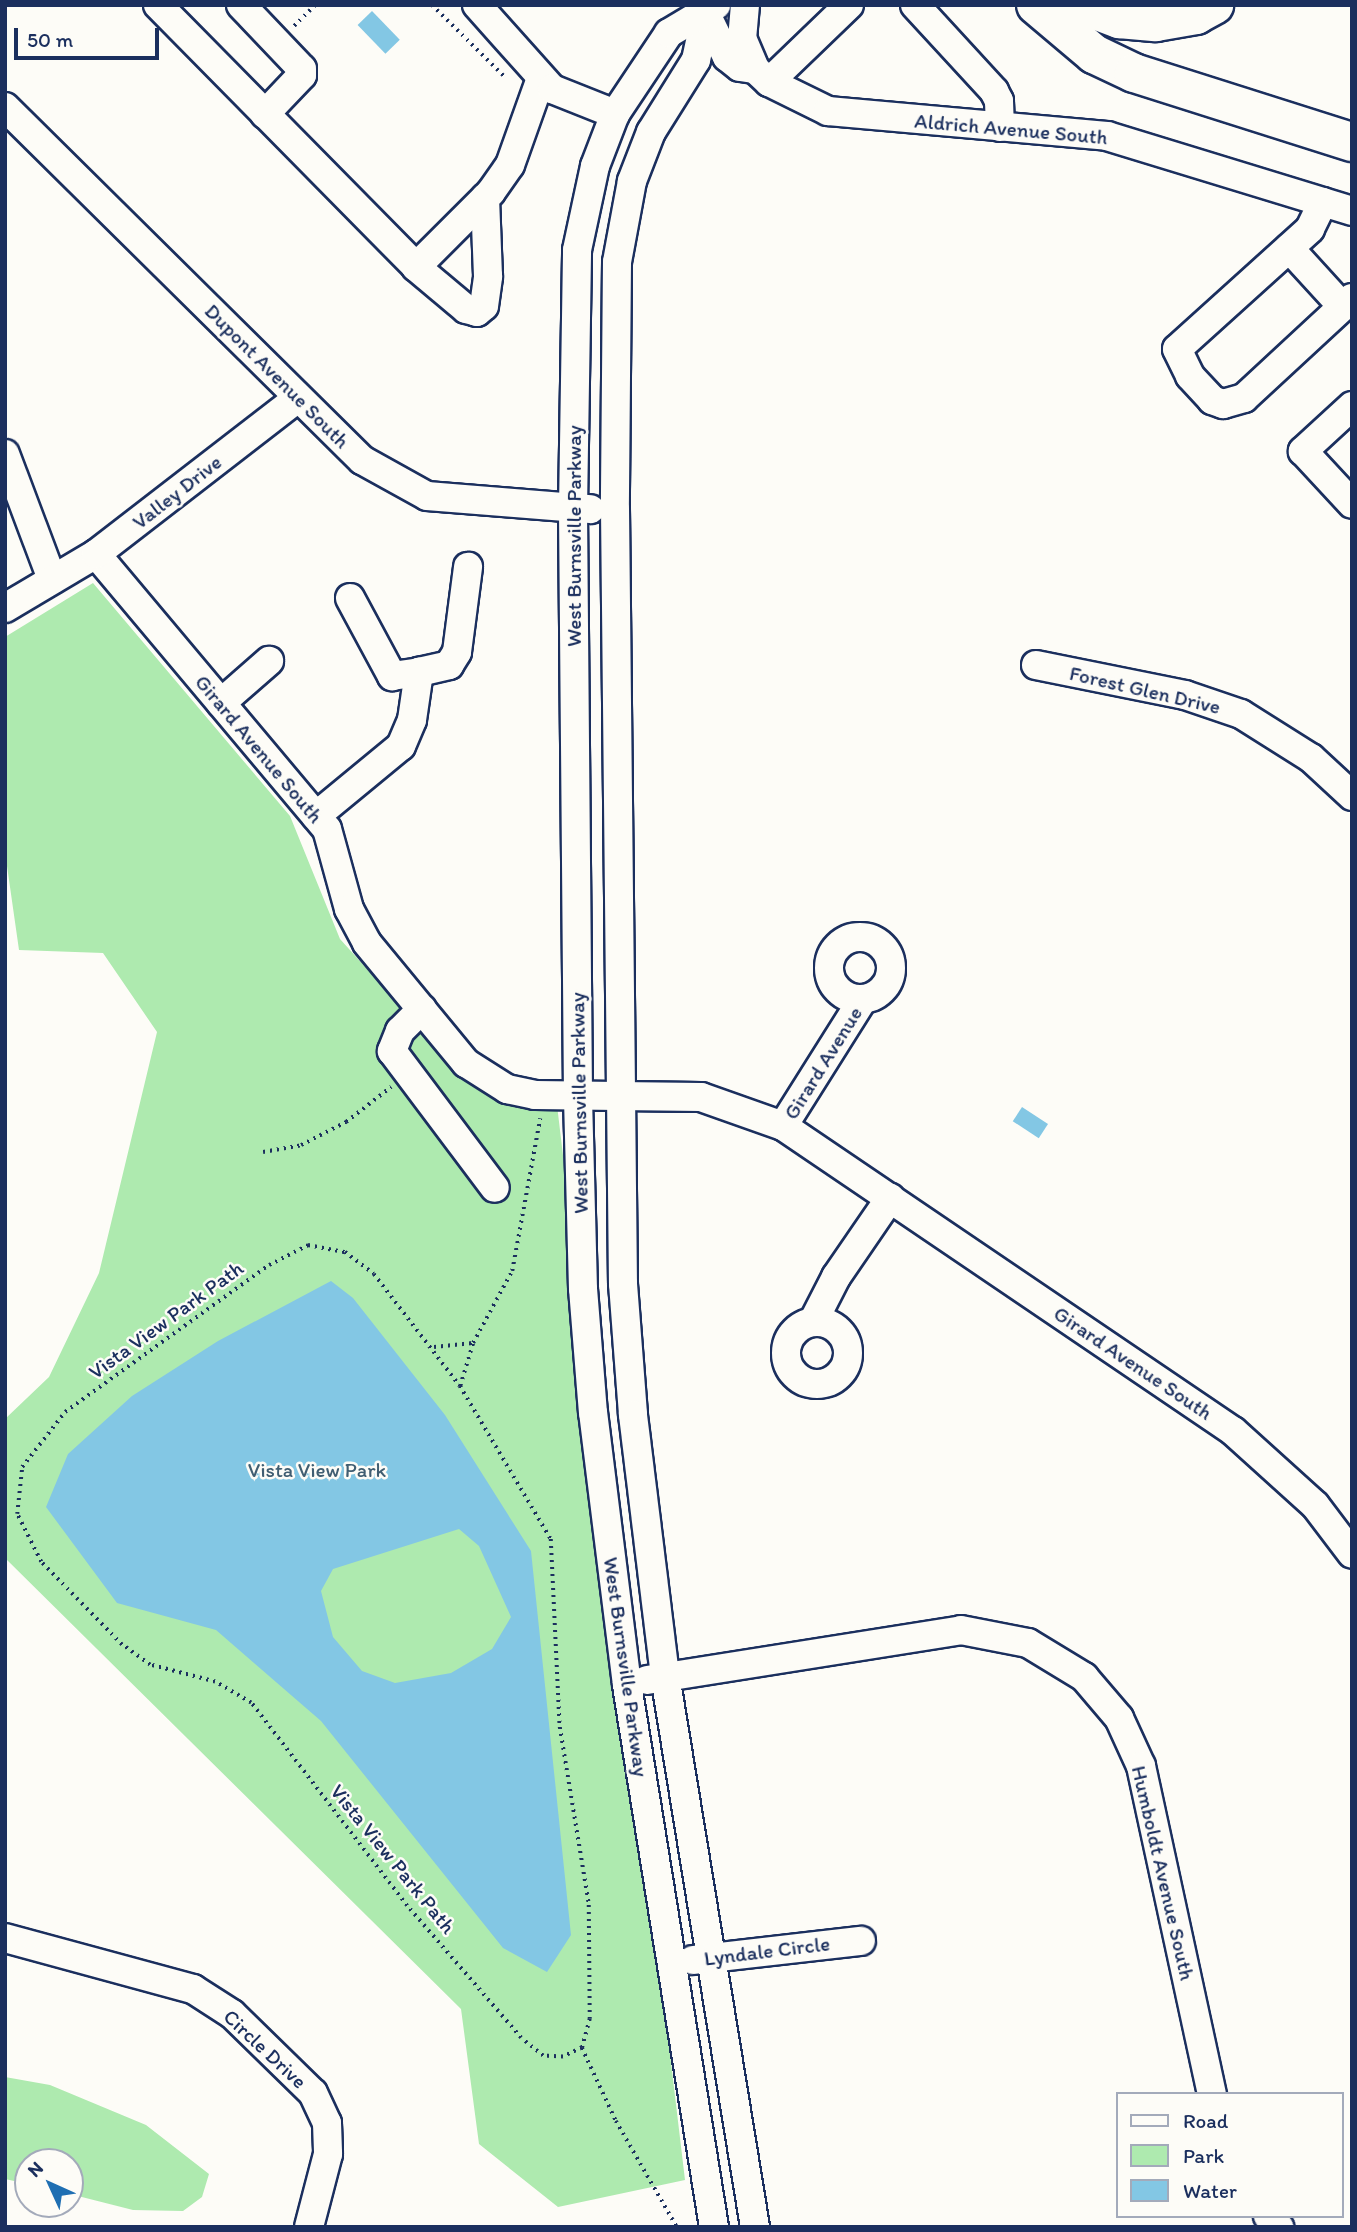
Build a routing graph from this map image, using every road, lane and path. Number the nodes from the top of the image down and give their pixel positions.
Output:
1 (158, 5) edge
2 (241, 5) edge
3 (315, 5) edge
4 (432, 5) edge
5 (477, 5) edge
6 (745, 5) edge
7 (849, 5) edge
8 (915, 5) edge
9 (1036, 5) edge
10 (1082, 5) edge
11 (1214, 5) edge
12 (707, 8) edge
13 (277, 42) junction
14 (762, 75) junction
15 (504, 76) dead end
16 (541, 78) junction
17 (5, 107) edge
18 (265, 114) junction
19 (615, 114) junction
20 (1000, 127) junction
21 (1352, 142) edge
22 (485, 198) junction
23 (1323, 202) junction
24 (1352, 211) edge
25 (1289, 248) junction
26 (416, 267) junction
27 (1347, 302) edge
28 (298, 398) junction
29 (1352, 406) edge
30 (5, 454) edge
31 (1352, 504) edge
32 (573, 509) junction
33 (615, 509) junction
34 (96, 554) junction
35 (468, 567) dead end
36 (52, 579) junction
37 (350, 598) dead end
38 (5, 608) edge
39 (270, 661) dead end
40 (1036, 664) dead end
41 (419, 673) junction
42 (221, 703) junction
43 (1352, 796) edge
44 (316, 816) junction
45 (863, 999) dead end
46 (422, 1009) junction
47 (409, 1073) junction
48 (578, 1095) junction
49 (620, 1096) junction
50 (551, 1114) dead end
51 (783, 1126) junction
52 (263, 1152) dead end
53 (495, 1188) dead end
54 (890, 1198) junction
55 (813, 1322) dead end
56 (473, 1343) junction
57 (432, 1347) junction
58 (460, 1385) junction
59 (1352, 1554) edge
60 (666, 1676) junction
61 (627, 1685) junction
62 (5, 1938) edge
63 (861, 1941) dead end
64 (712, 1958) junction
65 (673, 1962) junction
66 (582, 2049) junction
67 (1212, 2092) edge
68 (309, 2227) edge
69 (677, 2227) edge
70 (714, 2227) edge
71 (755, 2227) edge

1 - 18 street
2 - 13 street
3 - 13 path
4 - 15 path
5 - 16 street
6 - 14 street
7 - 14 street
8 - 20 street
9 - 21 highway
10 - 11 highway
12 - 14 street, Aldrich Avenue South
12 - 19 street, West Burnsville Parkway
12 - 33 street, West Burnsville Parkway
13 - 18 street
14 - 20 street, Aldrich Avenue South
16 - 19 street
16 - 22 street
17 - 28 street, Dupont Avenue South
18 - 26 street
19 - 32 street, West Burnsville Parkway
20 - 23 street, Aldrich Avenue South
22 - 26 street
22 - 26 street
23 - 24 street, Aldrich Avenue South
23 - 25 street
25 - 27 street
25 - 27 street
28 - 32 street, Dupont Avenue South
28 - 34 street, Valley Drive
29 - 31 street
30 - 36 street
32 - 33 street, Dupont Avenue South
32 - 48 street, West Burnsville Parkway
33 - 49 street, West Burnsville Parkway
34 - 36 street, Valley Drive
34 - 42 street, Girard Avenue South
35 - 41 street
36 - 38 street, Valley Drive
37 - 41 street
39 - 42 street
40 - 43 street, Forest Glen Drive
41 - 44 street
42 - 44 street, Girard Avenue South
44 - 46 street, Girard Avenue South
45 - 51 street, Girard Avenue
46 - 47 street
46 - 48 street, Girard Avenue South
47 - 52 path
47 - 53 street
48 - 49 street, Girard Avenue South
48 - 61 street, West Burnsville Parkway
49 - 51 street, Girard Avenue South
49 - 60 street, West Burnsville Parkway
50 - 56 path
51 - 54 street, Girard Avenue South
54 - 55 street
54 - 59 street, Girard Avenue South
56 - 57 path
56 - 58 path
57 - 58 path, Vista View Park Path
57 - 66 path, Vista View Park Path
58 - 66 path, Vista View Park Path
60 - 61 street, Humboldt Avenue South
60 - 64 street, West Burnsville Parkway
60 - 67 street, Humboldt Avenue South
61 - 65 street, West Burnsville Parkway
62 - 68 street, Circle Drive
63 - 64 street, Lyndale Circle
64 - 65 street, Lyndale Circle
64 - 71 street, West Burnsville Parkway
65 - 70 street, West Burnsville Parkway
66 - 69 path

